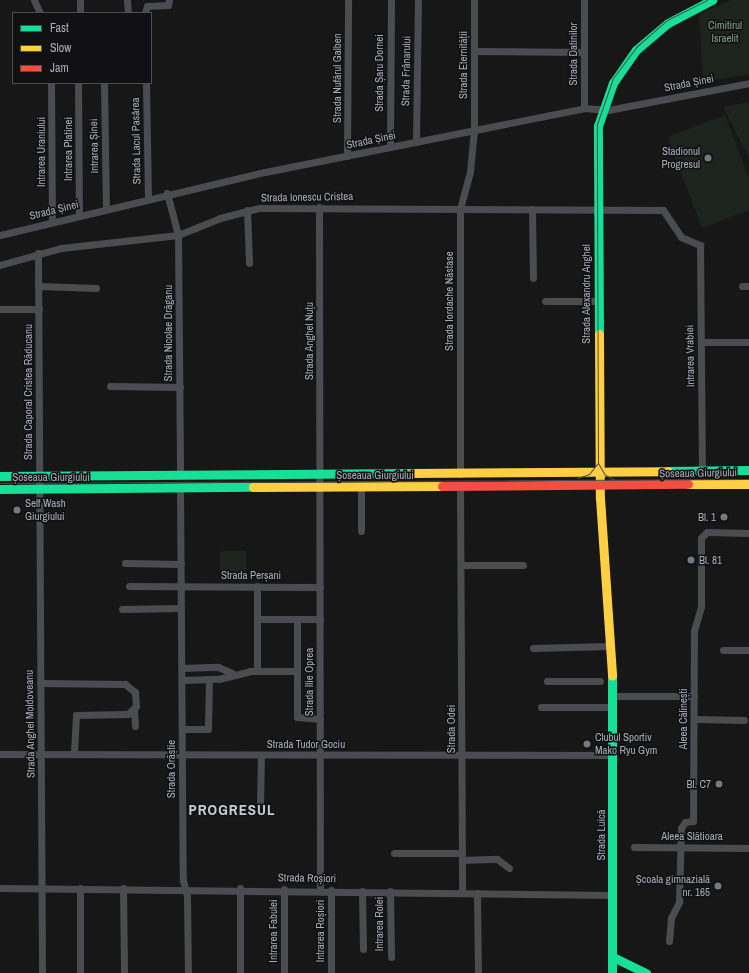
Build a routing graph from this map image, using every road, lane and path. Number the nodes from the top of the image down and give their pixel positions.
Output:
1 (34, 0) edge
2 (80, 0) edge
3 (128, 0) edge
4 (169, 0) edge
5 (348, 0) edge
6 (391, 0) edge
7 (418, 0) edge
8 (474, 0) edge
9 (584, 0) edge
10 (712, 0) edge
11 (40, 12) edge
12 (80, 12) edge
13 (128, 12) edge
14 (145, 12) edge
15 (474, 51) junction
16 (584, 52) junction
17 (749, 82) edge
18 (51, 84) edge
19 (78, 84) edge
20 (104, 84) edge
21 (146, 84) edge
22 (584, 108) junction
23 (602, 110) junction
24 (474, 130) junction
25 (416, 142) junction
26 (390, 147) junction
27 (347, 156) junction
28 (166, 193) junction
29 (148, 198) junction
30 (106, 208) junction
31 (319, 208) junction
32 (460, 208) junction
33 (532, 209) junction
34 (247, 210) junction
35 (598, 210) junction
36 (79, 215) junction
37 (52, 222) junction
38 (0, 235) edge
39 (178, 235) junction
40 (700, 243) joint
41 (38, 253) junction
42 (249, 263) dead end
43 (0, 265) edge
44 (533, 278) dead end
45 (38, 286) junction
46 (96, 288) dead end
47 (545, 301) dead end
48 (598, 301) junction
49 (0, 309) edge
50 (38, 309) junction
51 (701, 342) junction
52 (749, 342) edge
53 (110, 386) dead end
54 (180, 387) junction
55 (702, 470) junction
56 (749, 470) edge
57 (180, 474) junction
58 (321, 474) junction
59 (460, 474) junction
60 (39, 475) junction
61 (0, 476) edge
62 (600, 479) junction
63 (749, 484) edge
64 (361, 486) junction
65 (320, 487) junction
66 (460, 487) junction
67 (39, 488) junction
68 (180, 488) junction
69 (0, 489) edge
70 (361, 531) dead end
71 (749, 532) edge
72 (125, 563) dead end
73 (181, 564) junction
74 (461, 565) junction
75 (523, 565) dead end
76 (129, 586) dead end
77 (181, 586) junction
78 (257, 586) junction
79 (320, 587) junction
80 (181, 608) junction
81 (122, 609) dead end
82 (257, 619) junction
83 (297, 619) junction
84 (320, 619) junction
85 (610, 646) junction
86 (533, 648) dead end
87 (723, 650) dead end
88 (749, 650) edge
89 (182, 668) junction
90 (257, 671) junction
91 (297, 671) junction
92 (232, 673) junction
93 (209, 679) junction
94 (182, 680) junction
95 (547, 681) dead end
96 (600, 681) dead end
97 (40, 683) junction
98 (613, 696) junction
99 (694, 696) junction
100 (542, 707) dead end
101 (613, 707) junction
102 (134, 711) junction
103 (320, 719) junction
104 (694, 719) junction
105 (744, 720) dead end
106 (135, 726) dead end
107 (182, 729) junction
108 (0, 754) edge
109 (42, 754) junction
110 (74, 754) junction
111 (182, 754) junction
112 (320, 754) junction
113 (261, 755) junction
114 (462, 755) junction
115 (613, 755) junction
116 (260, 805) dead end
117 (634, 847) dead end
118 (680, 847) junction
119 (749, 848) edge
120 (394, 853) dead end
121 (462, 856) junction
122 (509, 868) dead end
123 (0, 888) edge
124 (42, 888) junction
125 (80, 888) junction
126 (123, 888) junction
127 (185, 888) junction
128 (240, 888) junction
129 (284, 889) junction
130 (320, 890) junction
131 (331, 890) junction
132 (362, 891) junction
133 (390, 891) junction
134 (462, 892) junction
135 (477, 892) junction
136 (613, 895) junction
137 (670, 941) dead end
138 (362, 950) dead end
139 (391, 957) dead end
140 (612, 957) junction
141 (42, 973) edge
142 (80, 973) edge
143 (124, 973) edge
144 (188, 973) edge
145 (240, 973) edge
146 (284, 973) edge
147 (331, 973) edge
148 (478, 973) edge
149 (612, 973) edge
150 (646, 973) edge

1 - 11 street
2 - 12 street
3 - 13 street
4 - 14 street
5 - 27 street, Strada Nufărul Galben
6 - 26 street, Strada Șaru Dornei
7 - 25 street, Strada Frânarului
8 - 15 street, Strada Eternității
9 - 16 street, Strada Datinilor
10 - 23 main road, Strada Alexandru Anghel
15 - 16 street
15 - 24 street, Strada Eternității
16 - 22 street, Strada Datinilor
17 - 23 street, Strada Șinei
18 - 37 street, Intrarea Uraniului
19 - 36 street, Intrarea Platinei
20 - 30 street, Intrarea Șinei
21 - 29 street, Strada Lacul Pasărea
22 - 23 street, Strada Șinei
22 - 24 street, Strada Șinei
23 - 35 main road, Strada Alexandru Anghel
24 - 25 street, Strada Șinei
24 - 32 street, Strada Iordache Năstase
25 - 26 street, Strada Șinei
26 - 27 street, Strada Șinei
27 - 28 street, Strada Șinei
28 - 29 street, Strada Șinei
28 - 39 street, Strada Nicolae Drăganu
29 - 30 street, Strada Șinei
30 - 36 street, Strada Șinei
31 - 32 street, Strada Ionescu Cristea
31 - 34 street, Strada Ionescu Cristea
31 - 58 street, Strada Anghel Nuțu
32 - 33 street, Strada Ionescu Cristea
32 - 59 street, Strada Iordache Năstase
33 - 35 street, Strada Ionescu Cristea
33 - 44 street
34 - 39 street, Strada Ionescu Cristea
34 - 42 street
35 - 40 street, Strada Ionescu Cristea
35 - 48 main road, Strada Alexandru Anghel
36 - 37 street, Strada Șinei
37 - 38 street, Strada Șinei
39 - 41 street, Strada Ionescu Cristea
39 - 54 street, Strada Nicolae Drăganu
40 - 51 street, Intrarea Vrabiei
41 - 43 street, Strada Ionescu Cristea
41 - 45 street, Strada Caporal Cristea Răducanu
45 - 46 street
45 - 50 street, Strada Caporal Cristea Răducanu
47 - 48 street
48 - 62 main road, Strada Alexandru Anghel
49 - 50 street, Strada Caporal Cristea Răducanu
50 - 60 street, Strada Caporal Cristea Răducanu
51 - 52 street
51 - 55 street, Intrarea Vrabiei
53 - 54 street
54 - 57 street, Strada Nicolae Drăganu
55 - 56 main road, Șoseaua Giurgiului
55 - 62 main road, Șoseaua Giurgiului
57 - 58 main road, Șoseaua Giurgiului
57 - 60 main road, Șoseaua Giurgiului
58 - 59 main road, Șoseaua Giurgiului
58 - 65 street, Strada Ilie Oprea
59 - 62 main road, Șoseaua Giurgiului
60 - 61 main road, Șoseaua Giurgiului
60 - 67 street, Strada Anghel Moldoveanu
62 - 63 main road, Șoseaua Giurgiului
62 - 66 main road, Șoseaua Giurgiului
62 - 85 main road, Strada Luică
64 - 65 main road, Șoseaua Giurgiului
64 - 66 main road, Șoseaua Giurgiului
64 - 70 street
65 - 68 main road, Șoseaua Giurgiului
65 - 79 street, Strada Ilie Oprea
66 - 74 street, Strada Odei
67 - 68 main road, Șoseaua Giurgiului
67 - 69 main road, Șoseaua Giurgiului
67 - 97 street, Strada Anghel Moldoveanu
68 - 73 street, Strada Orăștie
71 - 99 street, Aleea Călinești
72 - 73 street
73 - 77 street, Strada Orăștie
74 - 75 street
74 - 114 street, Strada Odei
76 - 77 street, Strada Perșani
77 - 78 street, Strada Perșani
77 - 80 street, Strada Orăștie
78 - 79 street, Strada Perșani
78 - 82 street
79 - 84 street, Strada Ilie Oprea
80 - 81 street
80 - 89 street, Strada Orăștie
82 - 83 street
82 - 90 street
83 - 84 street
83 - 91 street
84 - 103 street, Strada Ilie Oprea
85 - 86 street
85 - 98 main road, Strada Luică
87 - 88 street
89 - 92 street
89 - 94 street, Strada Orăștie
90 - 91 street
90 - 92 street
91 - 103 street
92 - 93 street
93 - 94 street
93 - 107 street
94 - 107 street, Strada Orăștie
95 - 96 street
97 - 102 street
97 - 109 street, Strada Anghel Moldoveanu
98 - 99 street
98 - 101 main road, Strada Luică
99 - 104 street, Aleea Călinești
100 - 101 street
101 - 115 main road, Strada Luică
102 - 106 street
102 - 110 street
103 - 112 street, Strada Ilie Oprea
104 - 105 street
104 - 118 street, Aleea Călinești
107 - 111 street, Strada Orăștie
108 - 109 street, Strada Tudor Gociu
109 - 110 street, Strada Tudor Gociu
109 - 124 street, Strada Anghel Moldoveanu
110 - 111 street, Strada Tudor Gociu
111 - 113 street, Strada Tudor Gociu
111 - 127 street, Strada Orăștie
112 - 113 street, Strada Tudor Gociu
112 - 114 street, Strada Tudor Gociu
112 - 130 street, Strada Ilie Oprea
113 - 116 street
114 - 115 street, Strada Tudor Gociu
114 - 121 street, Strada Odei
115 - 136 main road, Strada Luică
117 - 118 street, Aleea Slătioara
118 - 119 street, Aleea Slătioara
118 - 137 street, Aleea Călinești
120 - 121 street
121 - 122 street
121 - 134 street, Strada Odei
123 - 124 street, Strada Roșiori
124 - 125 street, Strada Roșiori
124 - 141 street, Strada Anghel Moldoveanu
125 - 126 street, Strada Roșiori
125 - 142 street
126 - 127 street, Strada Roșiori
126 - 143 street
127 - 128 street, Strada Roșiori
127 - 144 street, Strada Orăștie
128 - 129 street, Strada Roșiori
128 - 145 street
129 - 130 street, Strada Roșiori
129 - 146 street, Intrarea Fabulei
130 - 131 street, Strada Roșiori
131 - 132 street, Strada Roșiori
131 - 147 street, Intrarea Roșiori
132 - 133 street, Strada Roșiori
132 - 138 street
133 - 134 street, Strada Roșiori
133 - 139 street, Intrarea Rolei
134 - 135 street, Strada Roșiori
135 - 136 street, Strada Roșiori
135 - 148 street
136 - 140 main road, Strada Luică
140 - 149 main road, Strada Luică
140 - 150 main road

